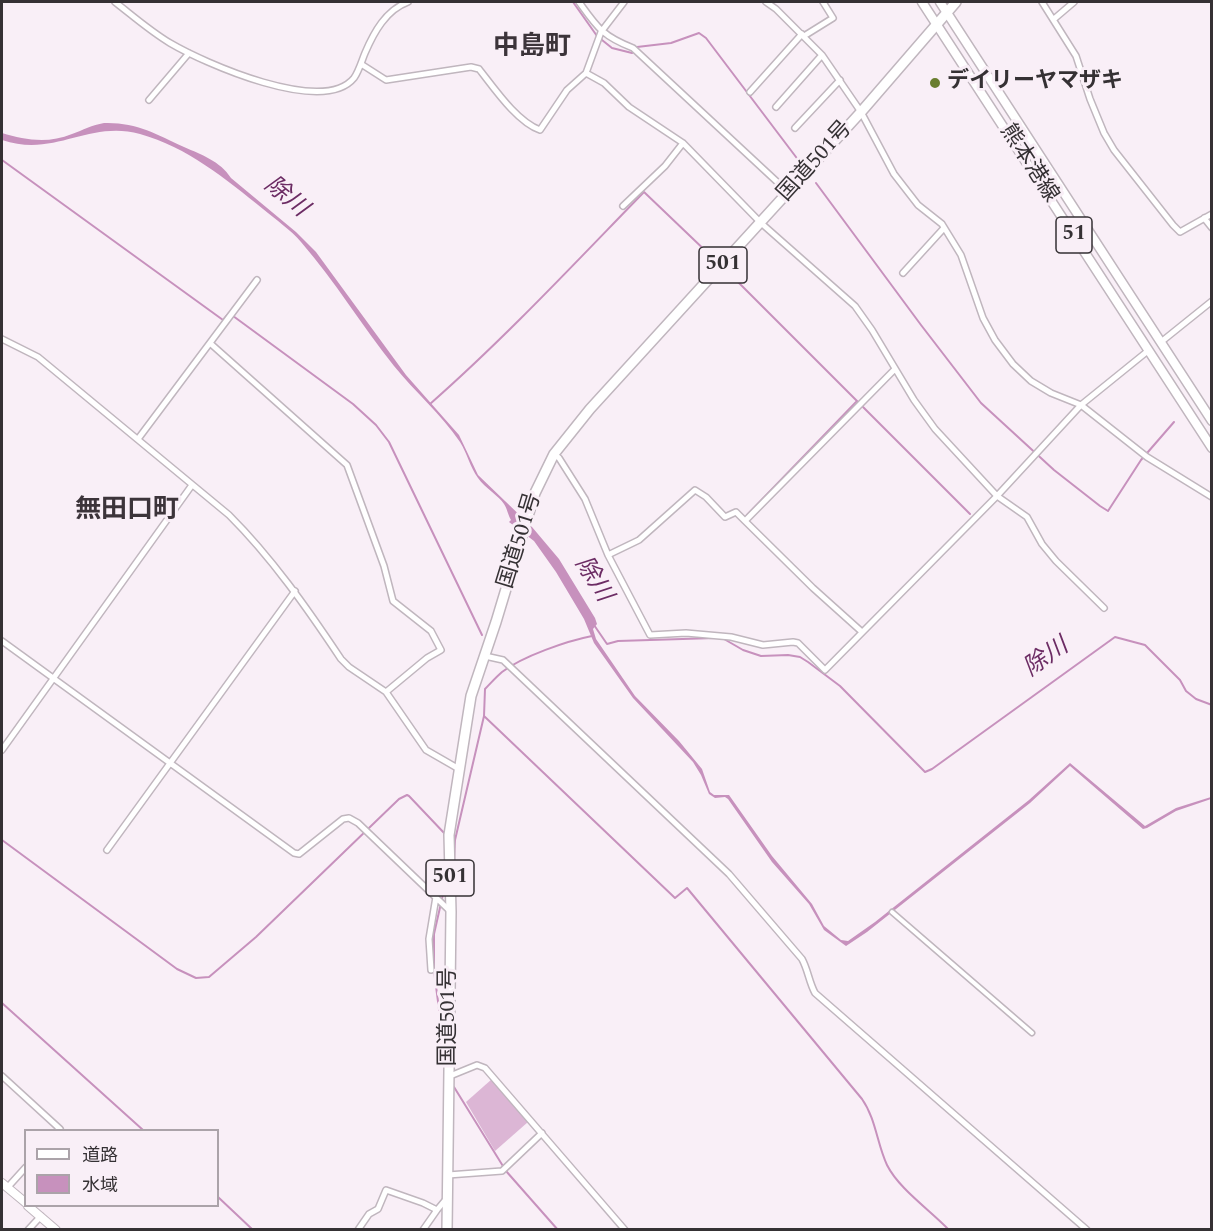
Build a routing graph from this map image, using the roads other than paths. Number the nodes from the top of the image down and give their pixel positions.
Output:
1 (115, 2) edge
2 (408, 2) edge
3 (579, 2) edge
4 (624, 2) edge
5 (766, 2) edge
6 (823, 2) edge
7 (922, 2) edge
8 (940, 2) edge
9 (956, 2) edge
10 (1042, 2) edge
11 (1074, 2) edge
12 (947, 12) junction
13 (1054, 19) junction
14 (936, 23) junction
15 (601, 32) junction
16 (803, 35) junction
17 (189, 53) junction
18 (822, 55) junction
19 (361, 64) junction
20 (586, 73) junction
21 (840, 80) junction
22 (750, 92) dead end
23 (149, 100) dead end
24 (776, 107) dead end
25 (861, 112) junction
26 (795, 128) dead end
27 (683, 143) junction
28 (788, 192) junction
29 (623, 206) dead end
30 (1212, 214) edge
31 (1204, 218) junction
32 (761, 223) junction
33 (944, 228) junction
34 (1212, 228) edge
35 (903, 273) dead end
36 (257, 280) dead end
37 (1212, 302) edge
38 (2, 339) edge
39 (1161, 342) junction
40 (211, 344) junction
41 (1149, 350) junction
42 (895, 369) junction
43 (1081, 405) junction
44 (1212, 421) edge
45 (138, 439) junction
46 (1212, 448) edge
47 (554, 454) junction
48 (192, 485) junction
49 (997, 496) junction
50 (1212, 497) edge
51 (746, 521) junction
52 (608, 555) junction
53 (295, 591) junction
54 (1104, 608) dead end
55 (862, 632) junction
56 (2, 641) edge
57 (485, 656) junction
58 (53, 678) junction
59 (386, 692) junction
60 (2, 750) edge
61 (171, 763) junction
62 (461, 770) junction
63 (107, 850) dead end
64 (436, 897) junction
65 (451, 912) junction
66 (892, 912) dead end
67 (431, 970) dead end
68 (1032, 1033) dead end
69 (2, 1076) edge
70 (450, 1076) junction
71 (60, 1129) edge
72 (542, 1133) junction
73 (24, 1169) edge
74 (448, 1175) junction
75 (4, 1185) edge
76 (447, 1198) junction
77 (24, 1202) edge
78 (30, 1207) edge
79 (437, 1210) junction
80 (40, 1216) junction
81 (28, 1230) edge
82 (56, 1230) edge
83 (358, 1230) edge
84 (423, 1230) edge
85 (447, 1230) edge
86 (625, 1230) edge
87 (1087, 1230) edge

1 - 17 street
2 - 19 street
3 - 15 street
4 - 15 street
5 - 16 street
6 - 16 street
7 - 14 main road, 熊本港線 / 51
8 - 12 main road, 熊本港線 / 51
9 - 12 highway, 国道501号 / 501
10 - 13 street
11 - 13 street
12 - 14 highway, 国道501号 / 501
12 - 39 main road, 熊本港線 / 51
13 - 31 street
14 - 25 highway, 国道501号 / 501
14 - 41 main road, 熊本港線 / 51
15 - 20 street
15 - 28 street
16 - 18 street
16 - 22 street
17 - 19 street
17 - 23 street
18 - 21 street
18 - 24 street
19 - 20 street
20 - 27 street
21 - 25 street
21 - 26 street
25 - 28 highway, 国道501号 / 501
25 - 33 street
27 - 29 street
27 - 32 street
28 - 32 highway, 国道501号 / 501
30 - 31 street
31 - 34 street
32 - 42 street
32 - 47 highway, 国道501号 / 501
33 - 35 street
33 - 43 street
36 - 40 street
37 - 39 street
38 - 45 street
39 - 44 main road, 熊本港線 / 51
40 - 45 street
40 - 59 street
41 - 43 street
41 - 46 main road, 熊本港線 / 51
42 - 49 street
42 - 51 street
43 - 49 street
43 - 50 street
45 - 48 street
47 - 52 street
47 - 57 highway, 国道501号 / 501
48 - 53 street
48 - 58 street
49 - 54 street
49 - 55 street
51 - 52 street
51 - 55 street
52 - 55 street
53 - 59 street
53 - 61 street
56 - 58 street
57 - 62 highway, 国道501号 / 501
57 - 87 street
58 - 60 street
58 - 61 street
59 - 62 street
61 - 63 street
61 - 64 street
62 - 65 highway, 国道501号 / 501
64 - 65 street
64 - 67 street
65 - 70 highway, 国道501号 / 501
66 - 68 street
69 - 71 street
70 - 72 street
70 - 74 highway, 国道501号 / 501
72 - 74 street
72 - 86 street
73 - 75 street
74 - 76 highway, 国道501号 / 501
75 - 77 main road
76 - 79 street
76 - 85 highway, 国道501号 / 501
78 - 80 main road
79 - 83 street
79 - 84 street
80 - 81 street
80 - 82 main road

